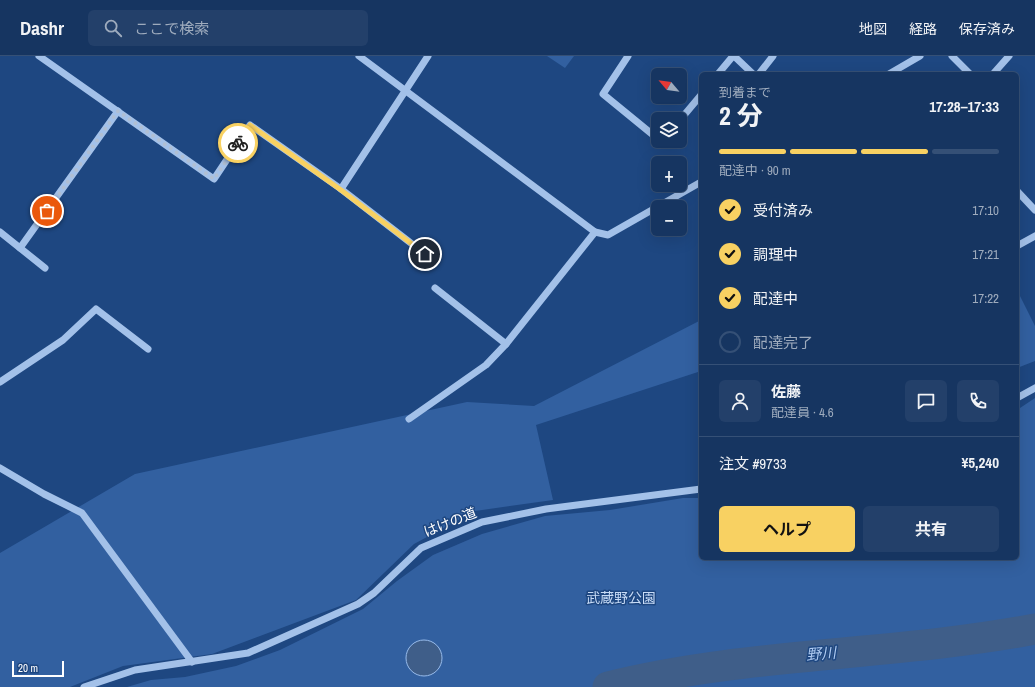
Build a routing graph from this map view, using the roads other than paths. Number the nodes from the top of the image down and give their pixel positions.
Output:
1 (39, 56) edge
2 (359, 56) edge
3 (428, 56) edge
4 (628, 56) edge
5 (733, 56) edge
6 (773, 56) edge
7 (952, 56) edge
8 (1009, 56) edge
9 (916, 57) edge
10 (720, 72) edge
11 (751, 72) edge
12 (761, 72) edge
13 (892, 72) edge
14 (968, 72) edge
15 (995, 72) edge
16 (406, 91) junction
17 (699, 97) edge
18 (118, 111) junction
19 (687, 112) edge
20 (651, 133) edge
21 (699, 183) edge
22 (341, 190) junction
23 (1019, 193) edge
24 (1035, 210) edge
25 (0, 232) edge
26 (595, 232) junction
27 (1035, 236) edge
28 (1019, 245) edge
29 (20, 248) junction
30 (425, 254) dead end
31 (45, 268) dead end
32 (435, 288) dead end
33 (506, 344) junction
34 (148, 349) dead end
35 (0, 382) edge
36 (1035, 388) edge
37 (1019, 397) edge
38 (409, 419) dead end
39 (0, 468) edge
40 (699, 489) edge
41 (192, 662) junction
42 (84, 687) edge

1 - 18 street
2 - 16 street
3 - 16 street
4 - 20 street
5 - 10 street
5 - 11 street
6 - 12 street
7 - 14 street
8 - 15 street
9 - 13 street
16 - 22 street
16 - 26 street
17 - 19 street
18 - 22 street
18 - 29 street
21 - 26 street
22 - 30 street
23 - 24 street
25 - 29 street
26 - 33 street
27 - 28 street
29 - 31 street
32 - 33 street
33 - 38 street
34 - 35 street
36 - 37 street
39 - 41 street
40 - 41 street, はけの道
41 - 42 street, はけの道

